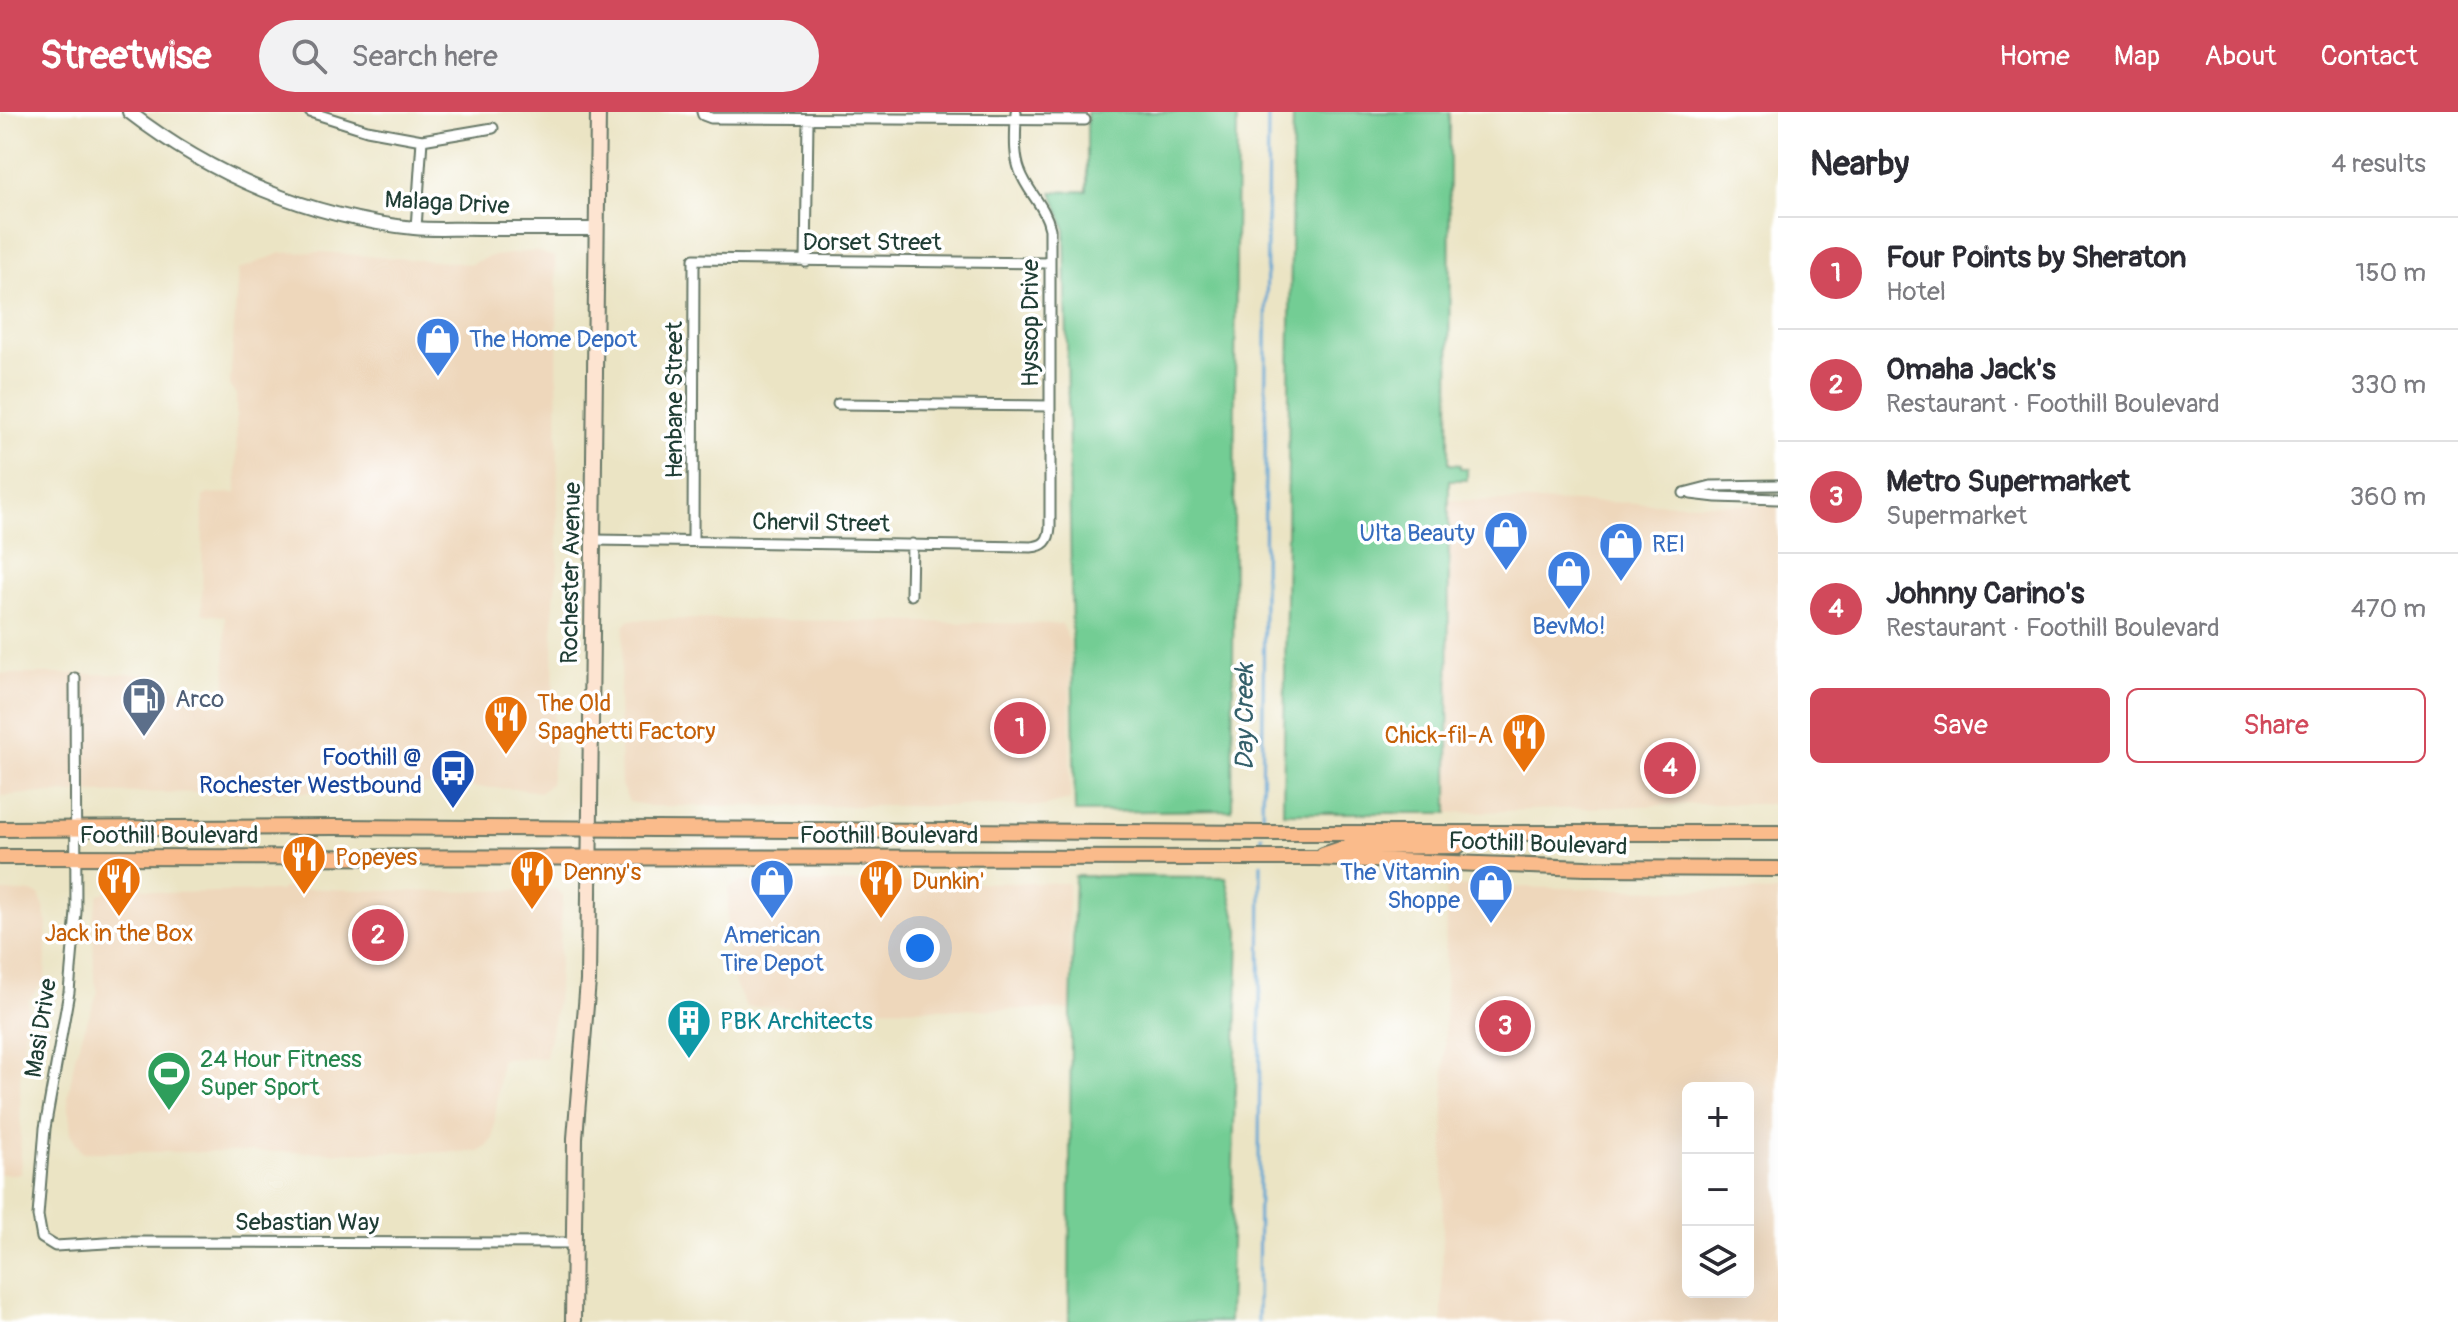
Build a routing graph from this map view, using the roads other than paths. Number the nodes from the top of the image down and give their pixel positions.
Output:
1 (129, 112) edge
2 (310, 112) edge
3 (598, 112) edge
4 (703, 114) edge
5 (1016, 116) edge
6 (808, 120) junction
7 (1085, 120) dead end
8 (493, 128) dead end
9 (422, 140) junction
10 (416, 228) junction
11 (597, 229) junction
12 (694, 259) joint
13 (806, 262) junction
14 (1050, 263) junction
15 (838, 404) dead end
16 (1050, 406) junction
17 (1778, 485) edge
18 (1778, 499) edge
19 (594, 540) junction
20 (693, 541) junction
21 (1046, 542) joint
22 (912, 544) junction
23 (911, 595) dead end
24 (75, 678) dead end
25 (590, 828) junction
26 (0, 829) edge
27 (75, 829) junction
28 (1465, 833) junction
29 (1778, 833) edge
30 (589, 856) junction
31 (0, 857) edge
32 (75, 857) junction
33 (1315, 858) junction
34 (1778, 869) edge
35 (42, 1238) joint
36 (575, 1243) junction
37 (573, 1322) edge

1 - 10 street, Malaga Drive
2 - 9 street
3 - 11 main road, Rochester Avenue
4 - 6 street
5 - 6 street
5 - 7 street
5 - 14 street, Hyssop Drive
6 - 13 street
8 - 9 street
9 - 10 street
10 - 11 street, Malaga Drive
11 - 19 main road, Rochester Avenue
12 - 13 street, Dorset Street
12 - 20 street, Henbane Street
13 - 14 street, Dorset Street
14 - 16 street, Hyssop Drive
15 - 16 street
16 - 21 street, Hyssop Drive
17 - 18 street
19 - 20 street, Chervil Street
19 - 25 main road, Rochester Avenue
20 - 22 street, Chervil Street
21 - 22 street, Chervil Street
22 - 23 street
24 - 27 street, Masi Drive
25 - 27 main road, Foothill Boulevard
25 - 28 main road, Foothill Boulevard
25 - 30 main road, Rochester Avenue
26 - 27 main road, Foothill Boulevard
27 - 32 street, Masi Drive
28 - 29 main road, Foothill Boulevard
28 - 33 main road
30 - 32 main road, Foothill Boulevard
30 - 33 main road, Foothill Boulevard
30 - 36 main road, Rochester Avenue
31 - 32 main road, Foothill Boulevard
32 - 35 street, Masi Drive
33 - 34 main road, Foothill Boulevard
35 - 36 street, Sebastian Way
36 - 37 main road, Rochester Avenue

